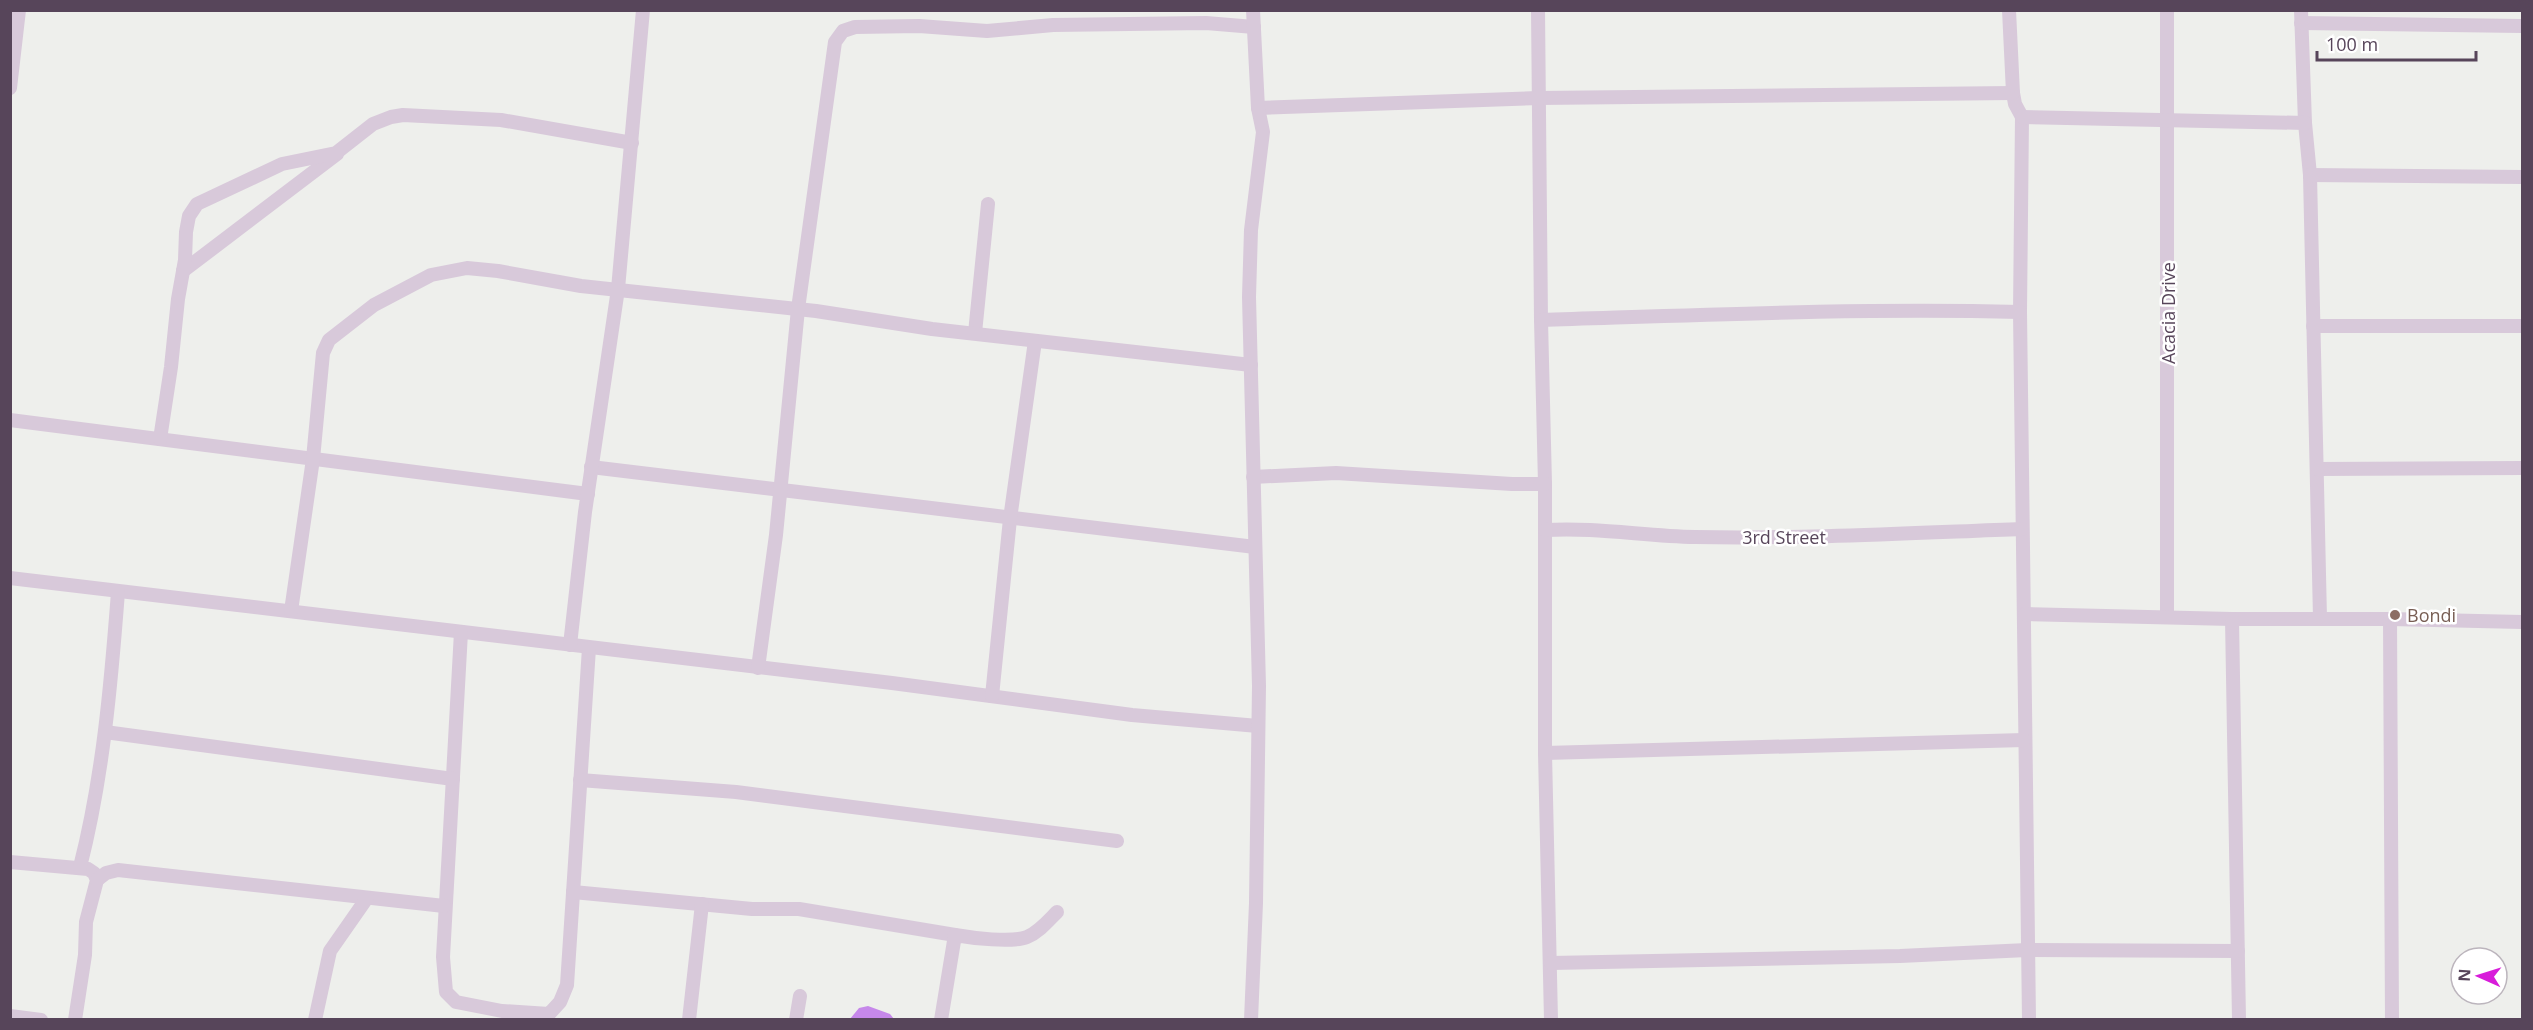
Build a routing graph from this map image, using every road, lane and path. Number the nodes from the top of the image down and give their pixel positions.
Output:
1 (19, 10) edge
2 (643, 10) edge
3 (1253, 10) edge
4 (1538, 10) edge
5 (2009, 10) edge
6 (2167, 10) edge
7 (2301, 17) edge
8 (2446, 17) edge
9 (2523, 26) edge
10 (1254, 27) junction
11 (10, 88) edge
12 (2013, 93) junction
13 (1539, 98) junction
14 (1258, 108) junction
15 (2022, 117) junction
16 (2169, 121) junction
17 (2305, 123) junction
18 (632, 143) junction
19 (343, 150) junction
20 (2310, 175) junction
21 (2523, 177) edge
22 (988, 204) dead end
23 (183, 271) junction
24 (618, 290) junction
25 (798, 309) junction
26 (2020, 312) junction
27 (1541, 320) junction
28 (2313, 326) junction
29 (2523, 326) edge
30 (975, 333) junction
31 (1035, 340) junction
32 (1251, 365) junction
33 (10, 420) edge
34 (160, 439) junction
35 (313, 459) junction
36 (591, 467) junction
37 (2523, 468) edge
38 (2318, 469) junction
39 (1253, 477) junction
40 (1545, 484) junction
41 (781, 492) junction
42 (588, 494) junction
43 (1010, 519) junction
44 (1545, 530) junction
45 (2022, 530) junction
46 (1255, 548) junction
47 (10, 578) edge
48 (118, 592) junction
49 (291, 611) junction
50 (2025, 614) junction
51 (2167, 616) junction
52 (2320, 618) junction
53 (2232, 619) junction
54 (2390, 619) junction
55 (2523, 622) edge
56 (460, 632) junction
57 (570, 645) junction
58 (588, 648) junction
59 (758, 668) junction
60 (992, 696) junction
61 (1257, 726) junction
62 (105, 732) junction
63 (2024, 740) junction
64 (1545, 753) junction
65 (453, 780) junction
66 (580, 780) junction
67 (1117, 841) dead end
68 (10, 862) edge
69 (80, 867) junction
70 (97, 880) junction
71 (573, 892) junction
72 (367, 897) junction
73 (702, 904) junction
74 (444, 906) junction
75 (1057, 912) dead end
76 (955, 935) junction
77 (2026, 950) junction
78 (2238, 951) junction
79 (1551, 963) junction
80 (800, 996) dead end
81 (10, 1017) edge
82 (41, 1020) edge
83 (75, 1020) edge
84 (315, 1020) edge
85 (688, 1020) edge
86 (796, 1020) edge
87 (941, 1020) edge
88 (1251, 1020) edge
89 (1551, 1020) edge
90 (2029, 1020) edge
91 (2239, 1020) edge
92 (2392, 1020) edge

1 - 11 street
2 - 18 street
3 - 10 street
4 - 13 street
5 - 12 street
6 - 16 street, Acacia Drive
7 - 8 street
7 - 17 street
8 - 9 street
10 - 14 street
10 - 25 street
12 - 13 street
12 - 15 street
13 - 14 street
13 - 27 street
14 - 32 street
15 - 16 street
15 - 26 street
16 - 17 street
16 - 51 street, Acacia Drive
17 - 20 street
18 - 19 street
18 - 24 street
19 - 23 street
19 - 23 street
20 - 21 street
20 - 28 street
22 - 30 street
23 - 34 street
24 - 25 street
24 - 35 street
24 - 36 street
25 - 30 street
25 - 41 street
26 - 27 street
26 - 45 street
27 - 40 street
28 - 29 street
28 - 38 street
30 - 31 street
31 - 32 street
31 - 43 street
32 - 39 street
33 - 34 street
34 - 35 street
35 - 42 street
35 - 49 street
36 - 41 street
36 - 42 street
37 - 38 street
38 - 52 street
39 - 40 street
39 - 46 street
40 - 44 street
41 - 43 street
41 - 59 street
42 - 57 street
43 - 46 street
43 - 60 street
44 - 45 street, 3rd Street
44 - 64 street
45 - 50 street
46 - 61 street
47 - 48 street
48 - 49 street
48 - 62 street
49 - 56 street
50 - 51 street
50 - 63 street
51 - 53 street
52 - 53 street
52 - 54 street
53 - 78 street
54 - 55 street
54 - 92 street
56 - 57 street
56 - 65 street
57 - 58 street
58 - 59 street
58 - 66 street
59 - 60 street
60 - 61 street
61 - 88 street
62 - 65 street
62 - 69 street
63 - 64 street
63 - 77 street
64 - 79 street
65 - 74 street
66 - 67 street
66 - 71 street
68 - 69 street
69 - 70 street
70 - 72 street
70 - 83 street
71 - 73 street
71 - 74 street
72 - 74 street
72 - 84 street
73 - 76 street
73 - 85 street
75 - 76 street
76 - 87 street
77 - 78 street
77 - 79 street
77 - 90 street
78 - 91 street
79 - 89 street
80 - 86 street
81 - 82 street

